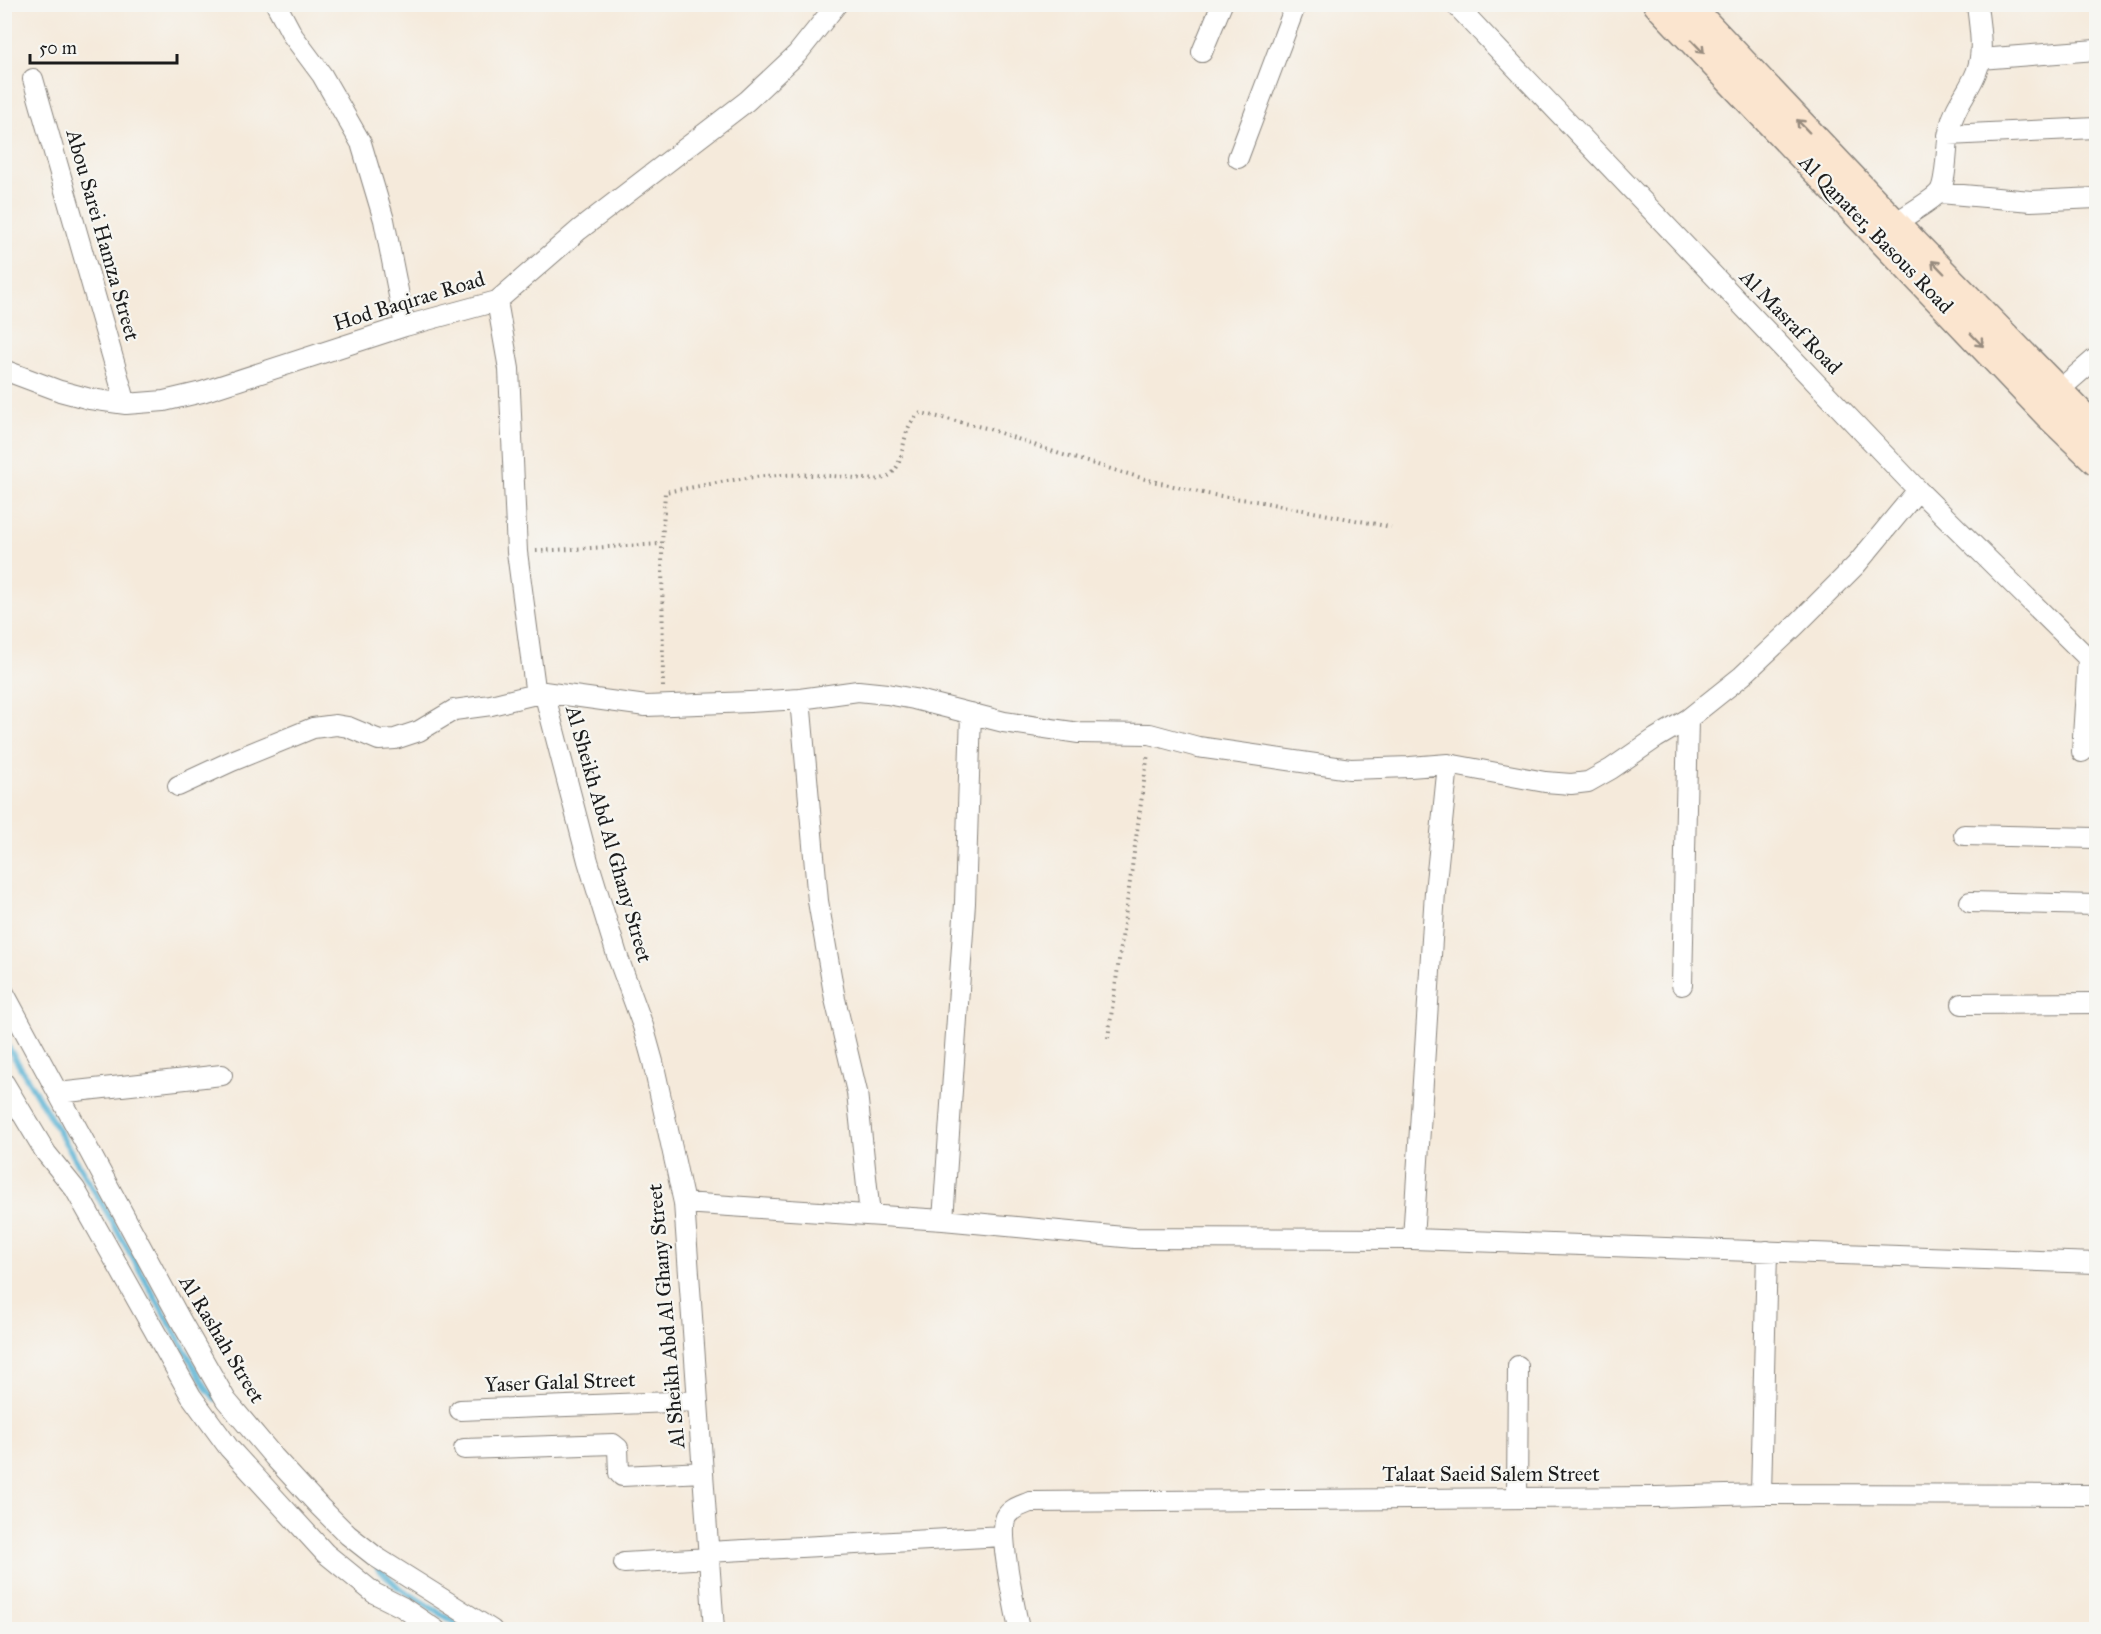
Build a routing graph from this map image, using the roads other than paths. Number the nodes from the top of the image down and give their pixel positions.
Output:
1 (276, 4) edge
2 (837, 4) edge
3 (1222, 4) edge
4 (1296, 4) edge
5 (1455, 4) edge
6 (1657, 4) edge
7 (1688, 4) edge
8 (1977, 4) edge
9 (2097, 50) edge
10 (1202, 52) dead end
11 (1980, 59) junction
12 (33, 79) dead end
13 (2097, 128) edge
14 (1948, 135) junction
15 (1238, 158) dead end
16 (1940, 192) junction
17 (2097, 198) edge
18 (1895, 223) junction
19 (496, 301) junction
20 (405, 326) junction
21 (2097, 358) edge
22 (4, 370) edge
23 (2058, 391) junction
24 (126, 404) junction
25 (2097, 429) edge
26 (2097, 461) edge
27 (1918, 490) junction
28 (2092, 663) edge
29 (544, 692) junction
30 (800, 699) junction
31 (971, 712) junction
32 (1688, 719) junction
33 (2082, 752) dead end
34 (1448, 764) junction
35 (177, 786) dead end
36 (1964, 835) dead end
37 (2097, 838) edge
38 (1970, 902) dead end
39 (2097, 905) edge
40 (1682, 985) dead end
41 (4, 993) edge
42 (2097, 1003) edge
43 (1962, 1004) dead end
44 (222, 1075) dead end
45 (4, 1083) edge
46 (58, 1093) junction
47 (684, 1203) junction
48 (870, 1215) junction
49 (943, 1220) junction
50 (1413, 1239) junction
51 (1767, 1251) junction
52 (2097, 1263) edge
53 (1518, 1366) dead end
54 (698, 1401) junction
55 (460, 1410) dead end
56 (464, 1449) dead end
57 (703, 1472) junction
58 (1761, 1494) junction
59 (2097, 1496) edge
60 (1517, 1498) junction
61 (1003, 1536) junction
62 (709, 1555) junction
63 (624, 1563) dead end
64 (436, 1629) edge
65 (492, 1629) edge
66 (714, 1629) edge
67 (1019, 1629) edge

1 - 20 street
2 - 19 street, Hod Baqirae Road
3 - 10 street
4 - 15 street
5 - 27 street, Al Masraf Road
6 -> 26 main road, Al Qanater, Basous Road
18 -> 7 main road, Al Qanater, Basous Road
8 - 11 street
9 - 11 street
11 - 14 street
12 - 24 street, Abou Sarei Hamza Street
13 - 14 street
14 - 16 street
16 - 17 street
16 - 18 street
23 -> 18 main road, Al Qanater, Basous Road
19 - 20 street, Hod Baqirae Road
19 - 29 street, Al Sheikh Abd Al Ghany Street
20 - 24 street, Hod Baqirae Road
21 - 23 street
22 - 24 street, Hod Baqirae Road
23 - 25 main road, Al Qanater, Basous Road
27 - 28 street, Al Masraf Road
27 - 32 street
28 - 33 street
29 - 30 street
29 - 35 street
29 - 47 street, Al Sheikh Abd Al Ghany Street
30 - 31 street
30 - 48 street
31 - 34 street
31 - 49 street
32 - 34 street
32 - 40 street
34 - 50 street
36 - 37 street
38 - 39 street
41 - 46 street, Al Rashah Street
42 - 43 street
44 - 46 street
45 - 64 street
46 - 65 street, Al Rashah Street
47 - 48 street
47 - 54 street, Al Sheikh Abd Al Ghany Street
48 - 49 street
49 - 50 street
50 - 51 street
51 - 52 street
51 - 58 street
53 - 60 street
54 - 55 street, Yaser Galal Street
54 - 57 street, Al Sheikh Abd Al Ghany Street
56 - 57 street
57 - 62 street, Al Sheikh Abd Al Ghany Street
58 - 59 street, Talaat Saeid Salem Street
58 - 60 street, Talaat Saeid Salem Street
60 - 61 street, Talaat Saeid Salem Street
61 - 62 street
61 - 67 street
62 - 63 street
62 - 66 street, Al Sheikh Abd Al Ghany Street

